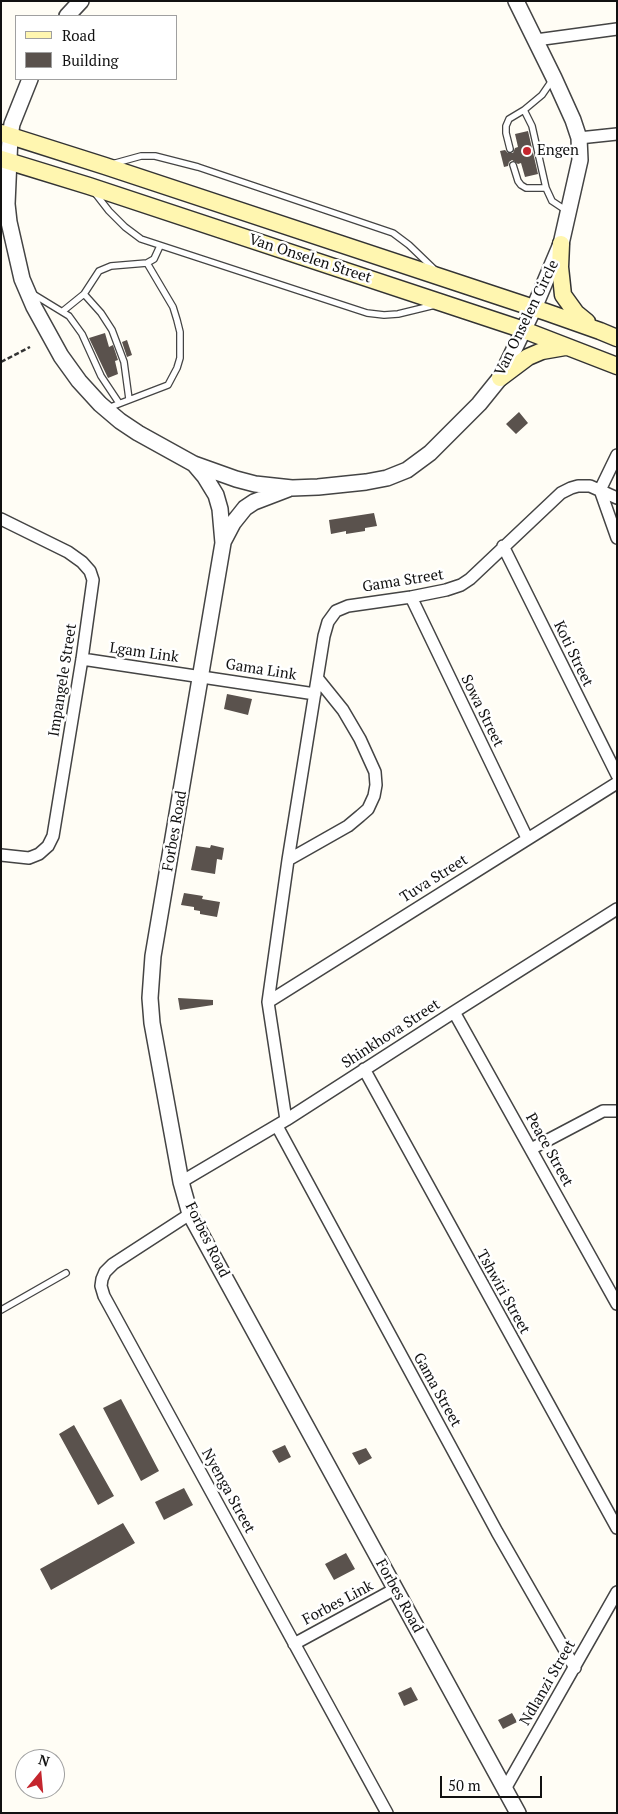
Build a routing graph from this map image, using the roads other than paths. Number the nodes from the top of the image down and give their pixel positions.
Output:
1 (81, 1) edge
2 (516, 1) edge
3 (68, 15) edge
4 (617, 29) edge
5 (536, 40) junction
6 (554, 78) junction
7 (30, 80) edge
8 (524, 110) junction
9 (5, 134) edge
10 (617, 134) edge
11 (580, 138) junction
12 (510, 149) dead end
13 (5, 160) edge
14 (513, 165) dead end
15 (105, 166) junction
16 (89, 186) junction
17 (546, 188) junction
18 (570, 212) junction
19 (562, 244) junction
20 (160, 246) junction
21 (147, 263) junction
22 (443, 278) junction
23 (26, 290) junction
24 (84, 294) junction
25 (442, 303) junction
26 (534, 308) junction
27 (63, 312) junction
28 (524, 330) junction
29 (600, 330) junction
30 (617, 338) edge
31 (570, 347) junction
32 (617, 366) edge
33 (500, 378) junction
34 (129, 399) junction
35 (112, 406) junction
36 (617, 455) edge
37 (194, 464) junction
38 (292, 488) junction
39 (600, 490) junction
40 (617, 498) edge
41 (1, 519) edge
42 (617, 538) edge
43 (223, 543) junction
44 (503, 546) junction
45 (411, 596) junction
46 (82, 659) junction
47 (201, 676) junction
48 (318, 679) junction
49 (315, 694) junction
50 (617, 775) edge
51 (617, 783) edge
52 (526, 838) junction
53 (1, 855) edge
54 (288, 860) junction
55 (617, 909) edge
56 (268, 1002) junction
57 (454, 1012) junction
58 (364, 1070) junction
59 (617, 1111) edge
60 (282, 1123) junction
61 (531, 1149) junction
62 (181, 1182) junction
63 (190, 1214) junction
64 (66, 1272) dead end
65 (617, 1304) edge
66 (1, 1310) edge
67 (617, 1528) edge
68 (395, 1589) junction
69 (617, 1592) edge
70 (294, 1644) junction
71 (574, 1668) junction
72 (505, 1790) junction
73 (387, 1813) edge
74 (518, 1813) edge

1 - 3 street
2 - 5 street, Van Onselen Circle
4 - 5 street
5 - 6 street, Van Onselen Circle
6 - 8 lane
6 - 11 street, Van Onselen Circle
7 - 9 street, Van Onselen Circle
8 - 12 lane
8 - 17 lane
9 - 13 street, Van Onselen Circle
9 - 15 main road, Van Onselen Street
10 - 11 street
11 - 18 street, Van Onselen Circle
13 - 16 main road, Van Onselen Street
13 - 23 street, Van Onselen Circle
14 - 17 lane
15 - 22 main road, Van Onselen Street
15 - 22 lane
16 - 20 lane
16 - 25 main road, Van Onselen Street
17 - 18 lane
18 - 19 street, Van Onselen Circle
19 - 26 street, Van Onselen Circle
19 - 29 main road
20 - 21 lane
20 - 25 lane
21 - 24 lane
21 - 34 lane
22 - 26 main road, Van Onselen Street
23 - 27 lane
23 - 35 street, Van Onselen Circle
24 - 27 lane
24 - 34 lane
25 - 28 main road, Van Onselen Street
26 - 28 street, Van Onselen Circle
26 - 29 main road, Van Onselen Street
27 - 35 lane
28 - 31 main road, Van Onselen Street
28 - 33 street, Van Onselen Circle
29 - 30 main road, Van Onselen Street
31 - 32 main road, Van Onselen Street
31 - 33 main road
33 - 38 street, Van Onselen Circle
34 - 35 lane
35 - 37 street, Van Onselen Circle
36 - 39 street
37 - 38 street, Van Onselen Circle
37 - 43 street, Forbes Road
38 - 43 street, Forbes Road
39 - 40 street, Gama Street
39 - 42 street
39 - 44 street, Gama Street
41 - 46 street, Impangele Street
43 - 47 street, Forbes Road
44 - 45 street, Gama Street
44 - 50 street, Koti Street
45 - 48 street, Gama Street
45 - 52 street, Sowa Street
46 - 47 street, Lgam Link
46 - 53 street, Impangele Street
47 - 49 street, Gama Link
47 - 62 street, Forbes Road
48 - 49 street, Gama Street
48 - 54 street
49 - 54 street, Gama Street
51 - 52 street, Tuva Street
52 - 56 street, Tuva Street
54 - 56 street, Gama Street
55 - 57 street, Shinkhova Street
56 - 60 street, Gama Street
57 - 58 street, Shinkhova Street
57 - 61 street, Peace Street
58 - 60 street, Shinkhova Street
58 - 67 street, Tshwiri Street
59 - 61 street
60 - 62 street, Shinkhova Street
60 - 71 street, Gama Street
61 - 65 street, Peace Street
62 - 63 street, Forbes Road
63 - 68 street, Forbes Road
63 - 70 street, Nyenga Street
64 - 66 lane
68 - 70 street, Forbes Link
68 - 72 street, Forbes Road
69 - 71 street, Ndlanzi Street
70 - 73 street, Nyenga Street
71 - 72 street, Ndlanzi Street
72 - 74 street, Forbes Road

